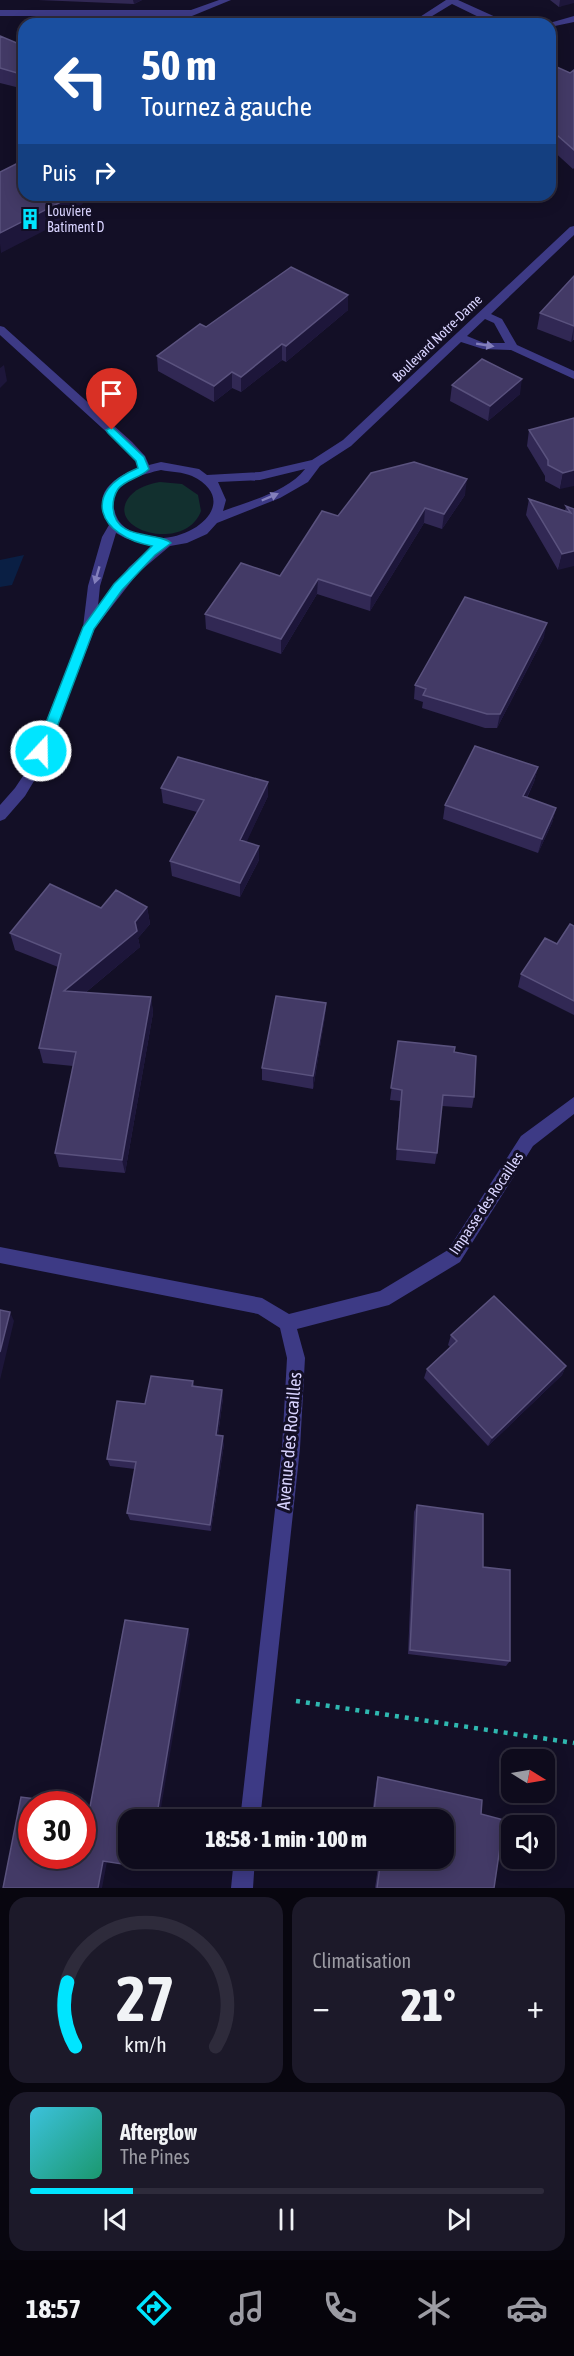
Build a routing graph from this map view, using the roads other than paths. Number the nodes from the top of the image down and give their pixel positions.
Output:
1 (227, 0) edge
2 (452, 0) edge
3 (0, 13) edge
4 (423, 18) edge
5 (487, 18) edge
6 (574, 19) edge
7 (556, 23) edge
8 (574, 229) edge
9 (483, 314) junction
10 (0, 329) edge
11 (459, 337) junction
12 (513, 347) junction
13 (574, 375) edge
14 (316, 463) junction
15 (144, 469) junction
16 (207, 479) junction
17 (216, 519) junction
18 (115, 525) junction
19 (165, 543) junction
20 (89, 627) junction
21 (0, 815) edge
22 (574, 1104) edge
23 (0, 1256) edge
24 (286, 1323) junction
25 (251, 1809) edge
26 (244, 1869) edge
27 (242, 1888) edge

1 - 3 street
2 - 4 street
2 - 5 street
6 - 7 street
8 - 9 street, Boulevard Notre-Dame
9 - 11 street, Boulevard Notre-Dame
9 - 12 street
10 - 15 street
11 -> 12 street
11 - 14 street, Boulevard Notre-Dame
12 - 13 street
14 - 16 street, Boulevard Notre-Dame
17 -> 14 street, Boulevard Notre-Dame
15 - 16 street
15 - 18 street
16 - 17 street
17 - 19 street
18 - 19 street
18 -> 20 street
19 - 20 street
20 - 21 street
22 - 24 street, Impasse des Rocailles
23 - 24 street
24 - 25 street, Avenue des Rocailles
26 - 27 street

